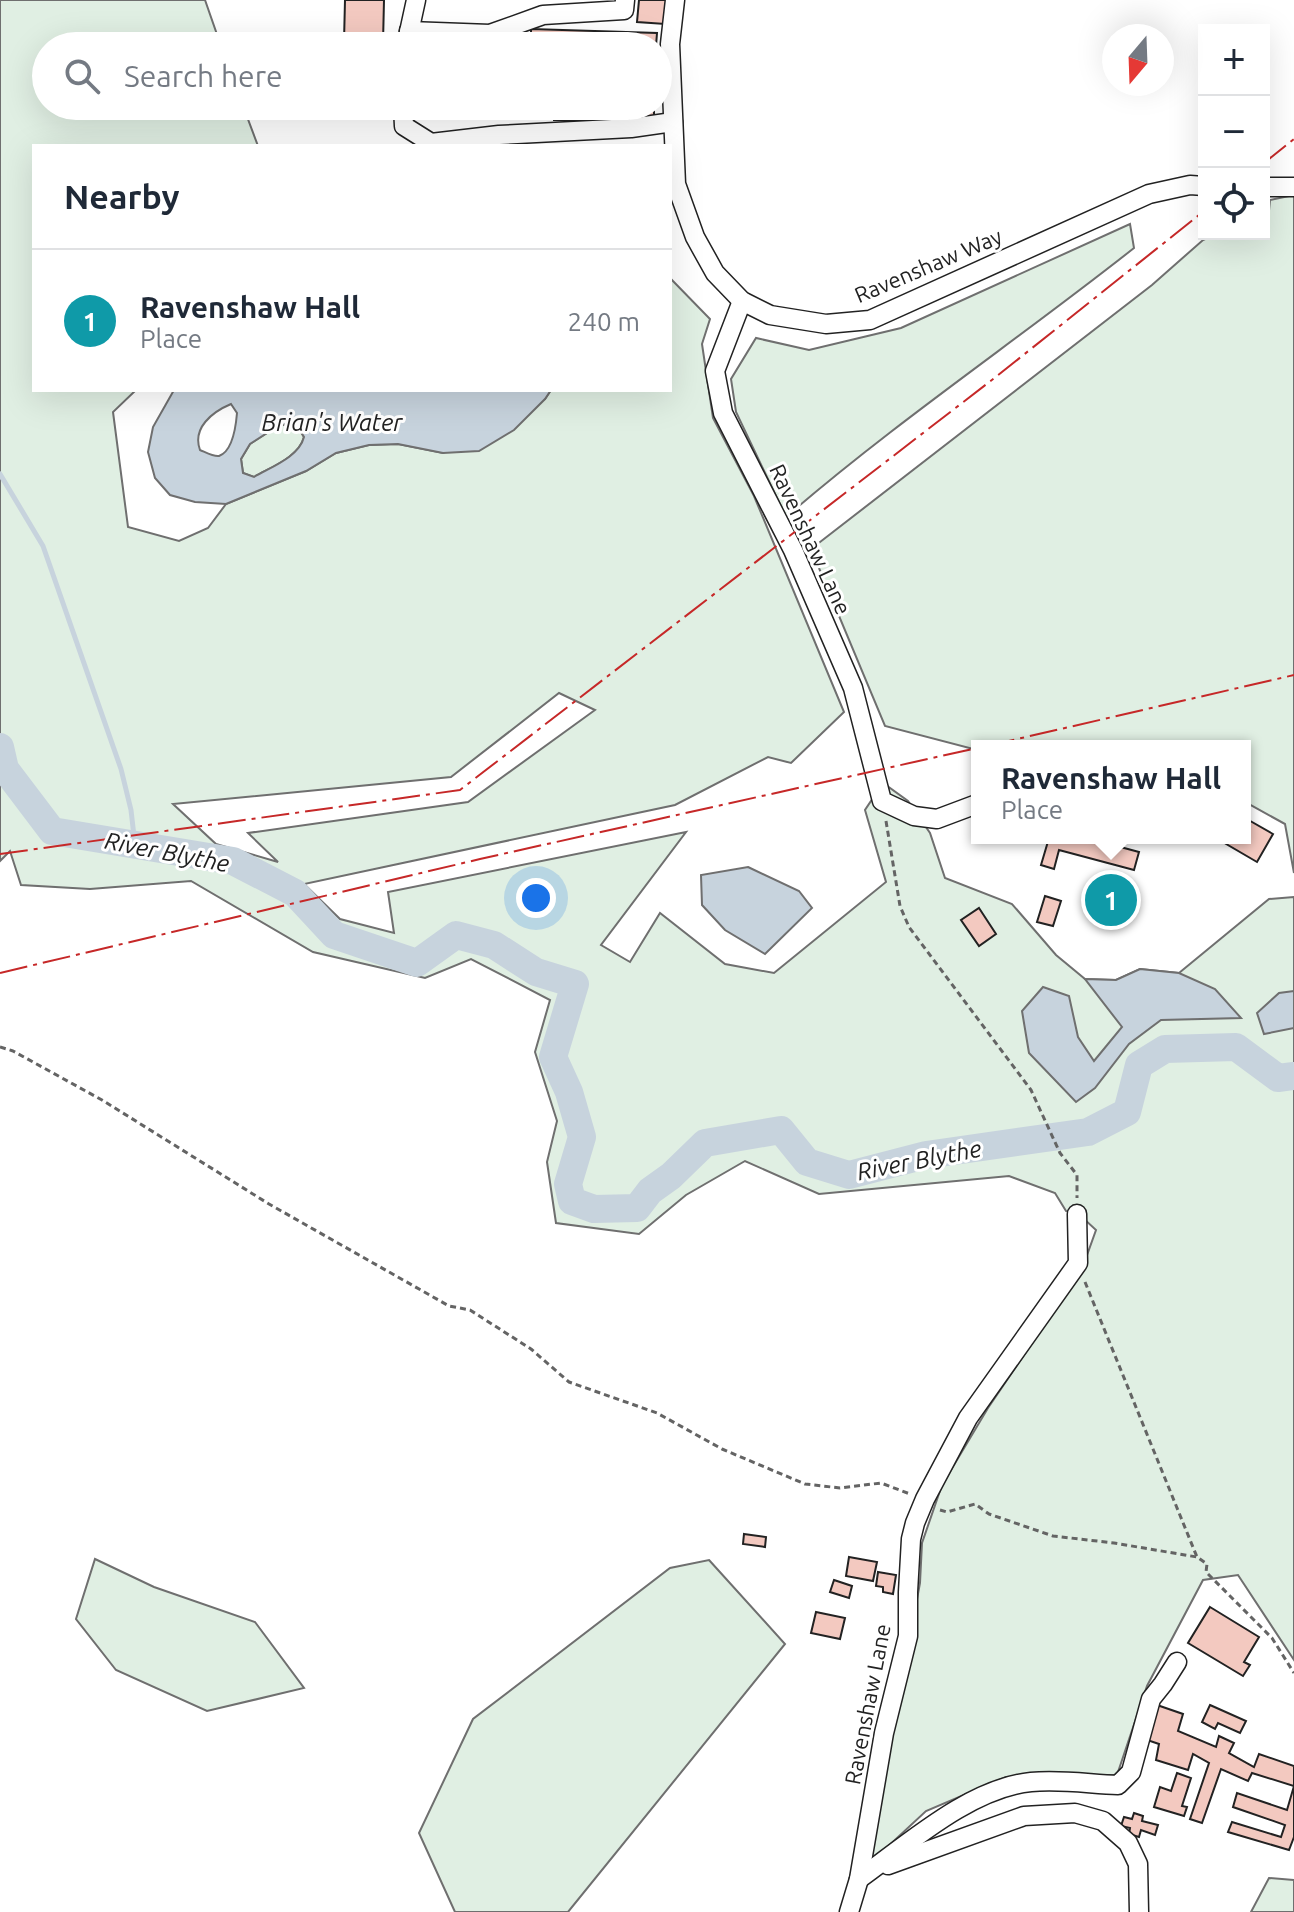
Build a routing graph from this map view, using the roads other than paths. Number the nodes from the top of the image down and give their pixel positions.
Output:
1 (416, 0) edge
2 (625, 0) edge
3 (675, 0) edge
4 (408, 32) edge
5 (496, 32) edge
6 (671, 32) edge
7 (672, 96) edge
8 (404, 120) edge
9 (673, 122) junction
10 (1198, 186) edge
11 (1270, 187) edge
12 (1294, 187) edge
13 (742, 301) junction
14 (971, 806) edge
15 (1077, 1214) road end
16 (1177, 1662) dead end
17 (865, 1875) junction
18 (849, 1912) edge
19 (1139, 1912) edge

1 - 4 street
2 - 5 street
3 - 6 street, Ravenshaw Way
7 - 9 street, Ravenshaw Way
8 - 9 street
9 - 13 street, Ravenshaw Way
10 - 13 street, Ravenshaw Way
11 - 12 street
13 - 14 street, Ravenshaw Lane
15 - 17 street, Ravenshaw Lane
16 - 17 street
17 - 18 street, Ravenshaw Lane
17 - 19 street

